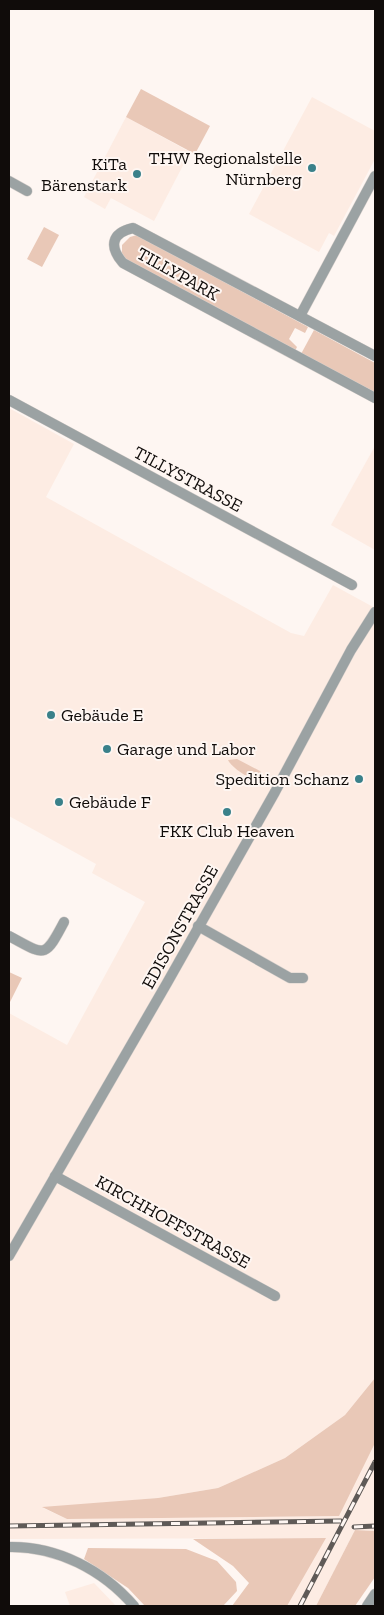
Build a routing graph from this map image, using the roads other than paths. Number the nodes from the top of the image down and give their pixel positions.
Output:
1 (375, 176) edge
2 (9, 181) edge
3 (27, 191) dead end
4 (300, 316) junction
5 (375, 356) edge
6 (375, 398) edge
7 (9, 400) edge
8 (352, 585) dead end
9 (375, 612) edge
10 (64, 922) dead end
11 (198, 926) junction
12 (9, 936) edge
13 (303, 978) dead end
14 (55, 1176) junction
15 (9, 1256) edge
16 (276, 1296) dead end
17 (9, 1547) edge
18 (375, 1594) edge
19 (134, 1606) edge
20 (367, 1606) edge

1 - 4 street
2 - 3 street
4 - 5 street, TILLYPARK
4 - 6 street, TILLYPARK
7 - 8 street, TILLYSTRASSE
9 - 11 street, EDISONSTRASSE
10 - 12 street
11 - 13 street
11 - 14 street, EDISONSTRASSE
14 - 15 street, EDISONSTRASSE
14 - 16 street, KIRCHHOFFSTRASSE
17 - 19 street
18 - 20 street

